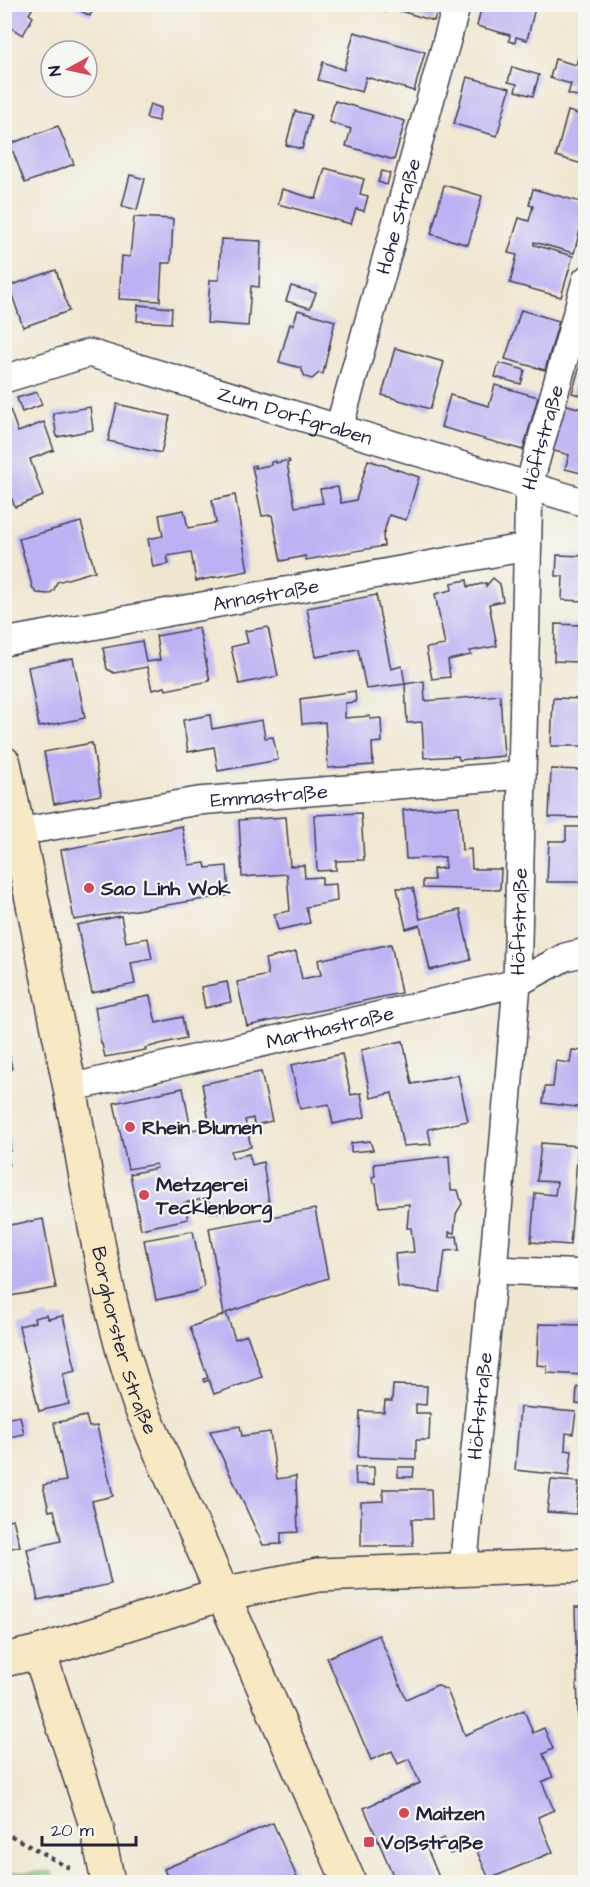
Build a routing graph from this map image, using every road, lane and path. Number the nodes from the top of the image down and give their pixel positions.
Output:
1 (457, 4) edge
2 (585, 280) edge
3 (4, 379) edge
4 (339, 428) junction
5 (529, 485) junction
6 (585, 502) edge
7 (526, 548) junction
8 (4, 642) edge
9 (4, 763) edge
10 (522, 775) junction
11 (18, 832) junction
12 (585, 952) edge
13 (518, 983) junction
14 (70, 1088) junction
15 (493, 1269) junction
16 (585, 1274) edge
17 (585, 1565) edge
18 (463, 1569) junction
19 (222, 1594) junction
20 (39, 1652) junction
21 (4, 1660) edge
22 (4, 1830) edge
23 (107, 1877) edge
24 (349, 1882) edge

1 - 4 street, Hohe Straße
2 - 5 street, Höftstraße
3 - 4 street, Zum Dorfgraben
4 - 5 street, Zum Dorfgraben
5 - 6 street, Zum Dorfgraben
5 - 7 street, Höftstraße
7 - 8 street, Annastraße
7 - 10 street, Höftstraße
9 - 11 main road, Borghorster Straße
10 - 11 street, Emmastraße
10 - 13 street, Höftstraße
11 - 14 main road, Borghorster Straße
12 - 13 street, Marthastraße
13 - 14 street, Marthastraße
13 - 15 street, Höftstraße
14 - 19 main road, Borghorster Straße
15 - 16 street
15 - 18 street, Höftstraße
17 - 18 main road
18 - 19 main road
19 - 20 main road
19 - 24 main road, Borghorster Straße
20 - 21 main road
20 - 23 main road
22 - 23 path

